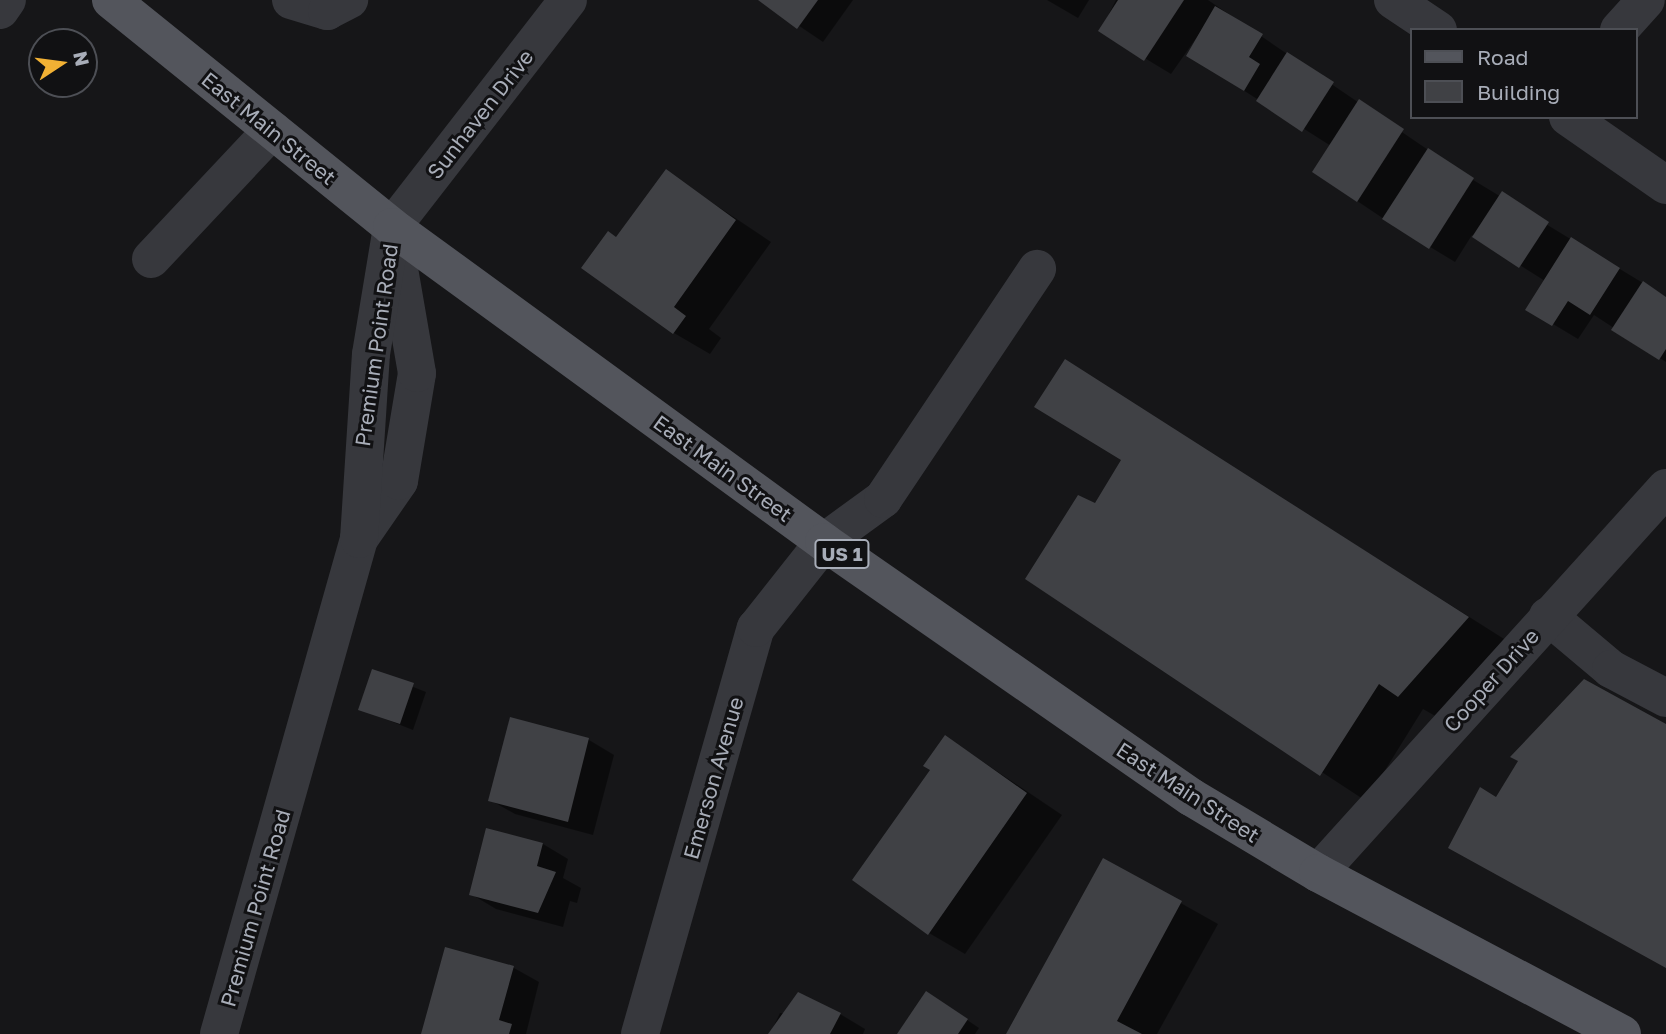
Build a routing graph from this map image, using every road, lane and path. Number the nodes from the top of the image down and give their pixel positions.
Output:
1 (7, 0) edge
2 (111, 0) edge
3 (291, 0) edge
4 (349, 0) edge
5 (568, 0) edge
6 (1393, 0) edge
7 (1646, 0) edge
8 (0, 10) edge
9 (1435, 28) edge
10 (1621, 28) edge
11 (1571, 119) edge
12 (272, 130) junction
13 (1666, 184) edge
14 (392, 227) junction
15 (151, 259) dead end
16 (1037, 269) dead end
17 (1666, 488) edge
18 (824, 541) junction
19 (1548, 616) junction
20 (1666, 698) edge
21 (1318, 873) junction
22 (219, 1034) edge
23 (640, 1034) edge
24 (1622, 1034) edge

1 - 8 street
2 - 12 main road, East Main Street / US 1
3 - 4 street
5 - 14 street, Sunhaven Drive
6 - 9 street
7 - 10 street
11 - 13 street
12 - 14 main road, East Main Street / US 1
12 - 15 street
14 - 18 main road, East Main Street / US 1
14 - 22 street, Premium Point Road
16 - 18 street, Emerson Avenue
17 - 19 street, Cooper Drive
18 - 21 main road, East Main Street / US 1
18 - 23 street, Emerson Avenue
19 - 20 street
19 - 21 street, Cooper Drive
21 - 24 main road, East Main Street / US 1

